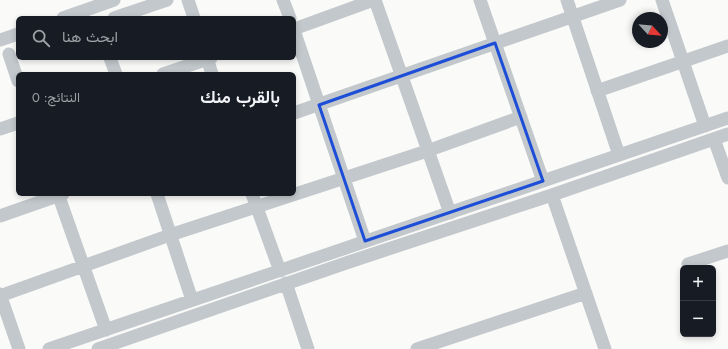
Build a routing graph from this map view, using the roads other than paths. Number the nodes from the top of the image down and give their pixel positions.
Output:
1 (114, 0) edge
2 (166, 0) edge
3 (188, 0) edge
4 (283, 0) edge
5 (375, 0) edge
6 (480, 0) edge
7 (566, 0) edge
8 (620, 0) edge
9 (662, 0) edge
10 (69, 16) edge
11 (120, 16) edge
12 (193, 16) edge
13 (289, 16) edge
14 (572, 16) junction
15 (296, 28) edge
16 (16, 35) edge
17 (296, 35) edge
18 (0, 40) edge
19 (495, 43) junction
20 (728, 46) edge
21 (9, 54) edge
22 (111, 60) edge
23 (202, 60) edge
24 (208, 60) edge
25 (683, 62) junction
26 (115, 72) edge
27 (169, 72) edge
28 (212, 72) edge
29 (16, 74) edge
30 (401, 76) junction
31 (597, 91) junction
32 (319, 105) junction
33 (296, 113) edge
34 (521, 117) junction
35 (728, 118) edge
36 (16, 124) edge
37 (705, 126) junction
38 (0, 129) edge
39 (728, 134) edge
40 (714, 139) junction
41 (427, 151) junction
42 (619, 155) junction
43 (344, 178) junction
44 (728, 178) edge
45 (543, 181) junction
46 (296, 194) edge
47 (552, 195) junction
48 (55, 196) edge
49 (61, 196) edge
50 (158, 196) edge
51 (253, 196) edge
52 (290, 196) edge
53 (257, 207) junction
54 (450, 213) junction
55 (0, 216) edge
56 (170, 235) junction
57 (365, 241) junction
58 (728, 251) edge
59 (688, 264) dead end
60 (83, 266) junction
61 (280, 270) junction
62 (286, 283) junction
63 (586, 293) junction
64 (0, 295) edge
65 (192, 300) junction
66 (106, 330) junction
67 (19, 349) edge
68 (48, 349) edge
69 (98, 349) edge
70 (308, 349) edge
71 (417, 349) edge
72 (605, 349) edge

1 - 10 street
2 - 11 street
3 - 12 street
4 - 13 street
5 - 15 street
5 - 30 street
6 - 19 street
7 - 14 street
8 - 14 street
9 - 25 street
14 - 19 street
14 - 31 street
16 - 18 street
17 - 32 street
19 - 30 street
19 - 34 street
20 - 25 street
21 - 29 street
22 - 26 street
23 - 27 street
24 - 28 street
25 - 31 street
25 - 37 street
30 - 32 street
30 - 41 street
31 - 42 street
32 - 33 street
32 - 43 street
34 - 41 street
34 - 45 street
35 - 37 street
36 - 38 street
37 - 42 street
39 - 40 street
40 - 44 street
40 - 47 street
41 - 43 street
41 - 54 street
42 - 45 street
43 - 46 street
43 - 57 street
45 - 54 street
47 - 62 street
47 - 63 street
48 - 55 street
49 - 60 street
50 - 56 street
51 - 53 street
52 - 53 street
53 - 56 street
53 - 61 street
54 - 57 street
56 - 60 street
56 - 65 street
57 - 61 street
58 - 59 street
60 - 64 street
60 - 66 street
61 - 65 street
62 - 69 street
62 - 70 street
63 - 71 street
63 - 72 street
64 - 67 street
65 - 66 street
66 - 68 street

